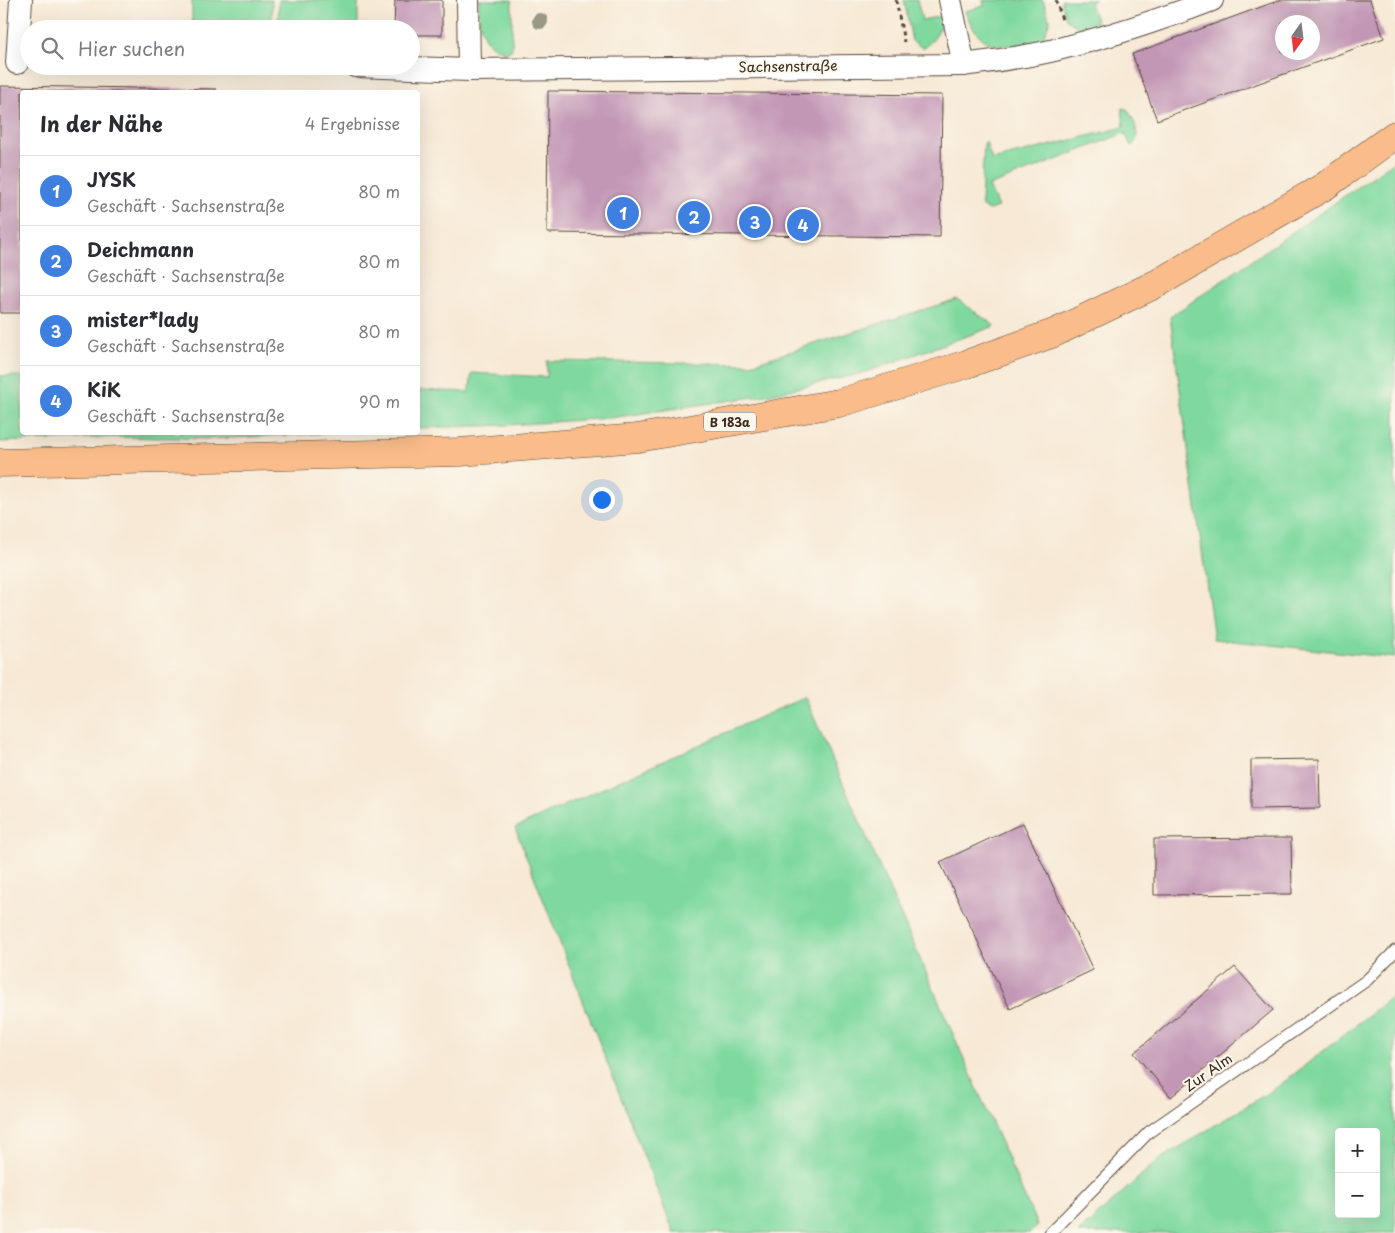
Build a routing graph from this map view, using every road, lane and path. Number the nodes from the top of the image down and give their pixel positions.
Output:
1 (21, 0) edge
2 (468, 0) edge
3 (896, 0) edge
4 (950, 0) edge
5 (1212, 0) edge
6 (15, 63) edge
7 (904, 65) junction
8 (964, 65) junction
9 (420, 68) edge
10 (469, 70) junction
11 (1395, 135) edge
12 (0, 463) edge
13 (1395, 951) edge
14 (1050, 1233) edge

1 - 6 street
2 - 10 street
3 - 7 path
4 - 8 street
5 - 8 street, Sachsenstraße
7 - 8 street, Sachsenstraße
7 - 10 street, Sachsenstraße
9 - 10 street, Sachsenstraße
11 - 12 main road, B 183a
13 - 14 lane, Zur Alm

